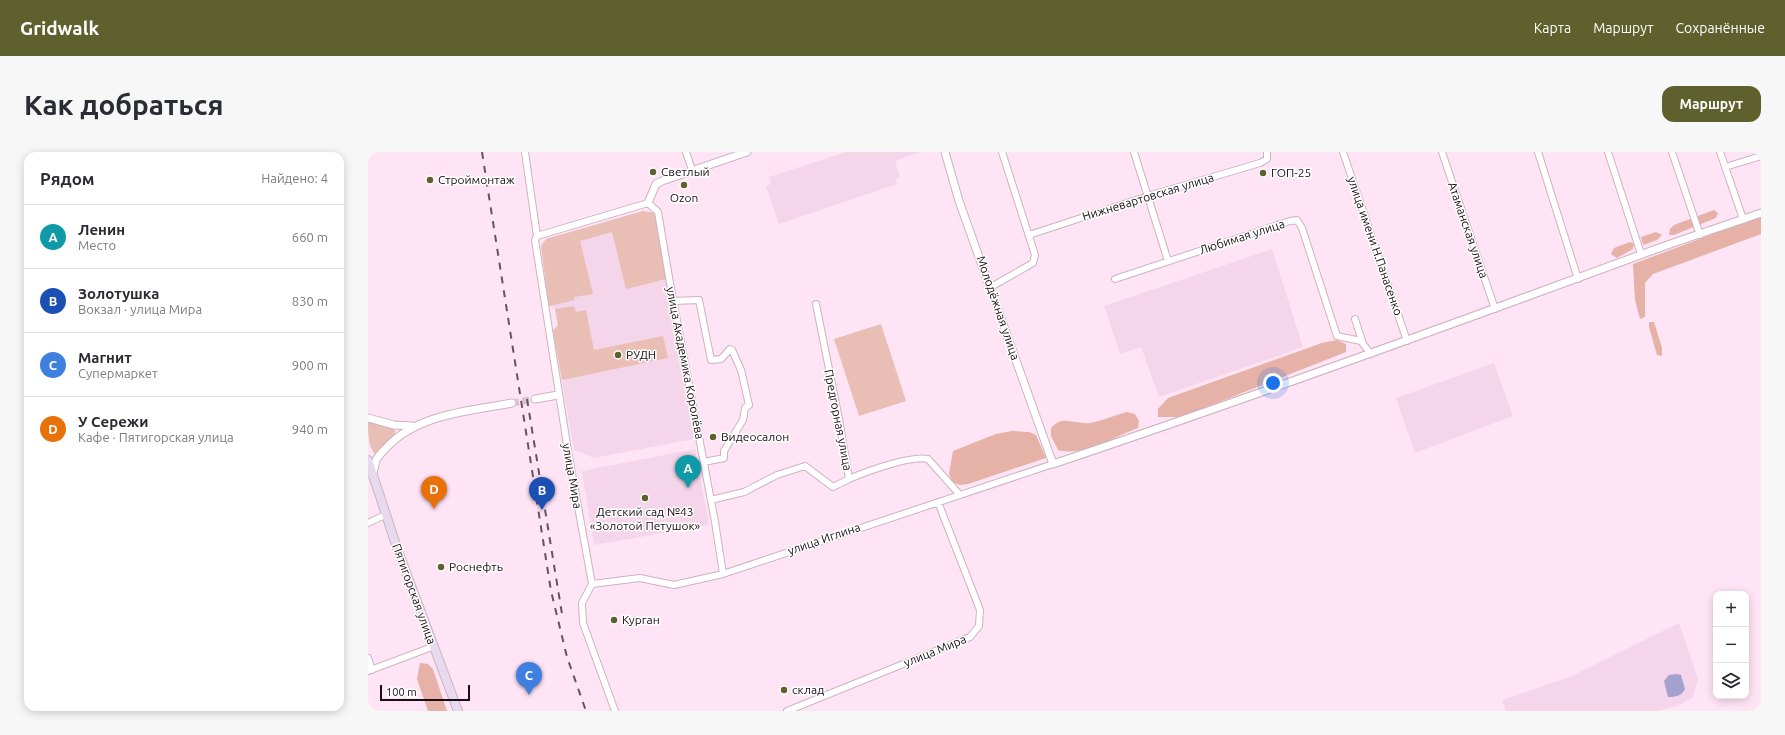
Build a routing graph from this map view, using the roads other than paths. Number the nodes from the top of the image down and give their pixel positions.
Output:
1 (525, 152) edge
2 (686, 152) edge
3 (747, 152) edge
4 (945, 152) edge
5 (1003, 152) edge
6 (1134, 152) edge
7 (1267, 152) edge
8 (1343, 152) edge
9 (1442, 152) edge
10 (1538, 152) edge
11 (1608, 152) edge
12 (1672, 152) edge
13 (1720, 152) edge
14 (1761, 156) edge
15 (1725, 167) junction
16 (692, 170) junction
17 (1148, 196) junction
18 (648, 203) junction
19 (1761, 213) edge
20 (1743, 219) junction
21 (1029, 235) junction
22 (1700, 235) junction
23 (537, 236) junction
24 (1641, 254) junction
25 (1168, 261) junction
26 (1115, 279) dead end
27 (1578, 279) junction
28 (991, 287) junction
29 (673, 301) junction
30 (816, 304) dead end
31 (1495, 309) junction
32 (1355, 319) dead end
33 (1361, 341) junction
34 (1407, 341) junction
35 (1371, 354) junction
36 (558, 395) junction
37 (535, 399) tunnel mouth
38 (512, 403) tunnel mouth
39 (368, 418) edge
40 (412, 426) junction
41 (368, 460) edge
42 (704, 462) junction
43 (1053, 464) junction
44 (370, 472) edge
45 (849, 480) junction
46 (960, 495) junction
47 (711, 500) junction
48 (938, 502) junction
49 (385, 515) junction
50 (368, 523) edge
51 (723, 574) junction
52 (592, 584) junction
53 (432, 646) junction
54 (368, 658) edge
55 (370, 671) edge
56 (458, 711) edge
57 (615, 711) edge
58 (787, 711) edge

1 - 23 street, улица Мира
2 - 16 street
3 - 16 street
4 - 28 street, Молодёжная улица
5 - 21 street
6 - 17 street
7 - 17 street, Нижневартовская улица
8 - 34 street, улица имени Н.Панасенко
9 - 31 street, Атаманская улица
10 - 27 street
11 - 24 street
12 - 22 street
13 - 15 street
14 - 15 street
15 - 20 street
16 - 18 street
17 - 21 street, Нижневартовская улица
17 - 25 street
18 - 23 street
18 - 29 street, улица Академика Королёва
19 - 20 street
20 - 22 street
21 - 28 street
22 - 24 street
23 - 36 street, улица Мира
24 - 27 street
25 - 26 street, Любимая улица
25 - 33 street, Любимая улица
27 - 31 street
28 - 43 street, Молодёжная улица
29 - 42 street, улица Академика Королёва
29 - 42 street
30 - 45 street, Предгорная улица
31 - 34 street
32 - 33 street
33 - 35 street
34 - 35 street
35 - 43 street
36 - 37 street
36 - 52 street, улица Мира
38 - 40 street
39 - 40 street
40 - 44 street
41 - 44 main road, Пятигорская улица
42 - 47 street, улица Академика Королёва
43 - 46 street, улица Иглина
44 - 49 main road, Пятигорская улица
45 - 46 street, Предгорная улица
45 - 47 street
46 - 48 street, улица Иглина
47 - 51 street, улица Академика Королёва
48 - 51 street, улица Иглина
48 - 58 street, улица Мира
49 - 50 street
49 - 53 main road, Пятигорская улица
51 - 52 street, улица Иглина
52 - 57 street
53 - 55 street
53 - 56 main road, Пятигорская улица
54 - 55 street

